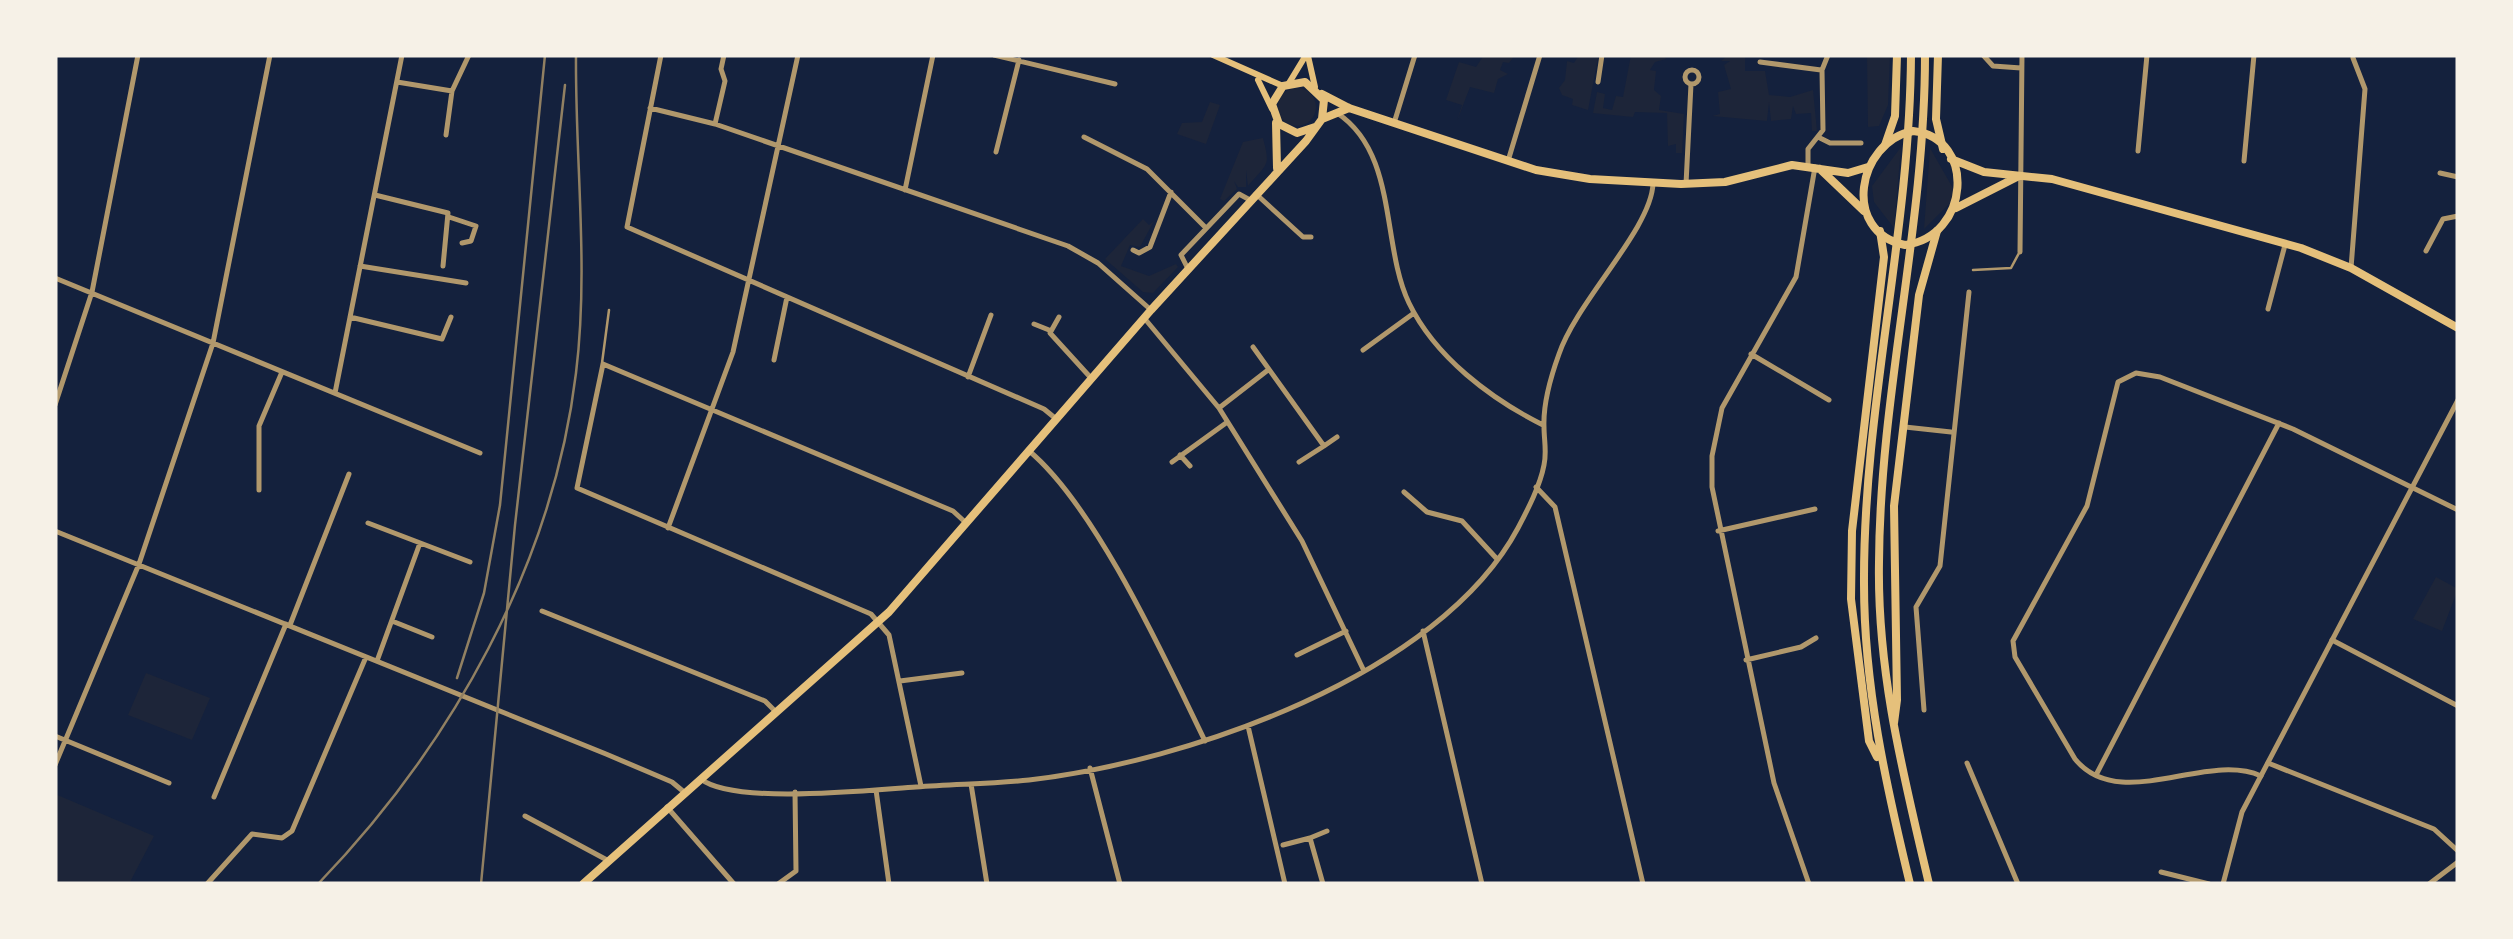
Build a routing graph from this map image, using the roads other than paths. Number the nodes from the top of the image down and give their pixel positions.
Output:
1 (138, 55) edge
2 (270, 55) edge
3 (402, 55) edge
4 (470, 55) edge
5 (661, 55) edge
6 (724, 55) edge
7 (798, 55) edge
8 (933, 55) edge
9 (994, 55) edge
10 (1213, 55) edge
11 (1307, 55) edge
12 (1415, 55) edge
13 (1540, 55) edge
14 (1602, 55) edge
15 (1828, 55) edge
16 (1897, 55) edge
17 (1911, 55) edge
18 (1925, 55) edge
19 (1938, 55) edge
20 (1983, 55) edge
21 (2022, 55) edge
22 (2147, 55) edge
23 (2254, 55) edge
24 (2353, 58) dead end
25 (1019, 60) junction
26 (1760, 62) dead end
27 (2021, 68) junction
28 (1822, 70) junction
29 (1255, 76) junction
30 (398, 82) junction
31 (1598, 82) dead end
32 (1115, 84) dead end
33 (1286, 84) junction
34 (1691, 84) dead end
35 (1318, 90) junction
36 (452, 91) junction
37 (650, 108) junction
38 (1349, 108) junction
39 (1365, 110) junction
40 (1335, 112) junction
41 (1274, 114) junction
42 (1322, 119) junction
43 (1395, 120) junction
44 (714, 124) junction
45 (1315, 127) junction
46 (1358, 132) junction
47 (446, 136) dead end
48 (1084, 137) dead end
49 (1820, 138) junction
50 (1860, 143) dead end
51 (1885, 145) junction
52 (778, 146) junction
53 (1942, 148) junction
54 (2138, 151) dead end
55 (996, 152) dead end
56 (1951, 159) junction
57 (1508, 161) junction
58 (2244, 161) dead end
59 (1815, 167) junction
60 (1868, 168) junction
61 (1276, 172) junction
62 (2440, 173) dead end
63 (2018, 176) junction
64 (2458, 176) edge
65 (1653, 180) junction
66 (1686, 184) junction
67 (905, 190) junction
68 (1170, 192) junction
69 (375, 195) junction
70 (1253, 197) junction
71 (1953, 210) junction
72 (1867, 214) junction
73 (2458, 216) edge
74 (448, 217) junction
75 (1205, 227) junction
76 (1880, 230) junction
77 (1937, 230) junction
78 (1311, 237) dead end
79 (462, 243) dead end
80 (2285, 244) junction
81 (1133, 250) dead end
82 (2426, 251) dead end
83 (2020, 252) joint
84 (360, 266) junction
85 (443, 266) dead end
86 (2351, 268) junction
87 (1188, 269) junction
88 (1973, 270) dead end
89 (55, 278) edge
90 (749, 280) junction
91 (466, 283) dead end
92 (92, 292) junction
93 (1969, 292) dead end
94 (787, 297) junction
95 (609, 310) dead end
96 (1151, 310) junction
97 (2268, 310) dead end
98 (1414, 312) junction
99 (991, 315) dead end
100 (451, 317) dead end
101 (1059, 317) dead end
102 (350, 318) junction
103 (1144, 318) junction
104 (1034, 324) dead end
105 (2458, 328) edge
106 (1049, 330) junction
107 (213, 343) junction
108 (1253, 346) dead end
109 (1363, 350) dead end
110 (1751, 354) junction
111 (774, 360) dead end
112 (603, 364) junction
113 (1269, 370) junction
114 (282, 372) junction
115 (968, 376) junction
116 (1092, 378) junction
117 (336, 393) junction
118 (1829, 400) dead end
119 (2458, 400) edge
120 (55, 405) edge
121 (1219, 408) junction
122 (712, 410) junction
123 (1055, 418) junction
124 (1226, 422) junction
125 (2279, 424) junction
126 (1543, 425) junction
127 (1901, 427) junction
128 (1952, 432) junction
129 (1337, 437) dead end
130 (1324, 446) junction
131 (1028, 450) junction
132 (480, 454) dead end
133 (1180, 455) junction
134 (1172, 462) dead end
135 (1299, 462) dead end
136 (1190, 466) dead end
137 (349, 474) dead end
138 (1536, 487) junction
139 (2412, 487) junction
140 (259, 490) dead end
141 (1404, 492) dead end
142 (1814, 510) dead end
143 (2458, 510) edge
144 (966, 522) junction
145 (368, 523) dead end
146 (668, 528) junction
147 (55, 531) edge
148 (1718, 531) junction
149 (420, 543) junction
150 (1498, 558) junction
151 (470, 562) dead end
152 (138, 564) junction
153 (542, 611) dead end
154 (392, 621) junction
155 (879, 622) junction
156 (288, 624) junction
157 (1423, 631) junction
158 (1346, 632) junction
159 (432, 636) dead end
160 (1816, 638) dead end
161 (2332, 640) junction
162 (1297, 655) dead end
163 (366, 656) junction
164 (1746, 660) junction
165 (377, 661) junction
166 (1364, 671) junction
167 (962, 673) dead end
168 (900, 681) junction
169 (2458, 706) edge
170 (1924, 710) dead end
171 (776, 712) junction
172 (1248, 726) junction
173 (1892, 732) junction
174 (55, 736) edge
175 (66, 741) junction
176 (1205, 741) junction
177 (2268, 762) junction
178 (1967, 763) dead end
179 (55, 766) edge
180 (1881, 766) junction
181 (1090, 768) junction
182 (2096, 775) junction
183 (2261, 776) junction
184 (700, 778) junction
185 (168, 783) dead end
186 (971, 784) junction
187 (921, 786) junction
188 (876, 790) junction
189 (684, 792) junction
190 (794, 792) junction
191 (214, 797) dead end
192 (667, 807) junction
193 (525, 816) dead end
194 (1327, 831) dead end
195 (1310, 838) junction
196 (1283, 845) dead end
197 (2458, 850) edge
198 (607, 860) junction
199 (2458, 862) edge
200 (2161, 872) dead end
201 (207, 884) edge
202 (583, 884) edge
203 (734, 884) edge
204 (778, 884) edge
205 (889, 884) edge
206 (987, 884) edge
207 (1120, 884) edge
208 (1285, 884) edge
209 (1323, 884) edge
210 (1482, 884) edge
211 (1644, 884) edge
212 (1809, 884) edge
213 (1910, 884) edge
214 (1930, 884) edge
215 (2018, 884) edge
216 (2209, 884) edge
217 (2223, 884) edge
218 (2430, 884) edge

1 - 92 street
2 - 107 street
3 - 30 street
4 - 36 street
5 - 37 street
6 - 44 street
7 - 52 street
8 - 67 street
9 - 25 street
10 - 29 main road
11 - 33 main road
11 - 35 main road
12 - 43 street
13 - 57 street
14 - 31 street
15 - 28 street
16 - 51 main road
17 - 180 main road
18 - 173 main road
19 - 53 main road
20 - 27 street
21 - 27 street
22 - 54 street
23 - 58 street
24 - 86 street
25 - 32 street
25 - 55 street
26 - 28 street
27 - 63 street
28 - 49 street
29 - 33 main road
29 - 41 main road
30 - 36 street
30 - 69 street
33 - 35 main road
33 - 41 main road
34 - 66 street
35 - 38 main road
35 - 42 main road
36 - 47 street
37 - 44 street
37 - 90 street
38 - 39 main road
38 - 40 main road
39 - 43 main road
39 - 46 street
40 - 42 main road
40 - 46 street
41 - 45 main road
41 - 61 main road
42 - 45 main road
43 - 57 main road
44 - 52 street
45 - 61 main road
46 - 98 street
48 - 68 street
49 - 50 street
49 - 59 street
51 - 53 main road
51 - 60 main road
52 - 67 street
52 - 90 street
53 - 56 main road
56 - 63 main road
56 - 71 main road
57 - 65 main road
59 - 60 main road
59 - 66 main road
59 - 72 main road
59 - 110 street
60 - 72 main road
61 - 70 main road
62 - 64 street
63 - 71 main road
63 - 80 main road
63 - 83 street
65 - 66 main road
65 - 126 street
67 - 96 street
68 - 75 street
68 - 81 street
69 - 74 street
69 - 84 street
70 - 75 street
70 - 78 street
70 - 87 main road
71 - 77 main road
72 - 76 main road
73 - 82 street
74 - 79 street
74 - 85 street
75 - 87 street
76 - 77 main road
76 - 180 main road
77 - 127 main road
80 - 86 main road
80 - 97 street
83 - 88 lane
84 - 91 street
84 - 102 street
86 - 105 main road
87 - 96 main road
89 - 92 street
90 - 94 street
90 - 122 street
92 - 107 street
92 - 120 street
93 - 128 street
94 - 111 street
94 - 115 street
95 - 112 lane
96 - 103 main road
98 - 109 street
98 - 126 street
99 - 115 street
100 - 102 street
101 - 106 street
102 - 117 street
103 - 116 main road
103 - 121 street
104 - 106 street
106 - 116 street
107 - 114 street
107 - 152 street
108 - 113 street
110 - 118 street
110 - 148 street
112 - 122 street
112 - 146 street
113 - 121 street
113 - 130 street
114 - 117 street
114 - 140 street
115 - 123 street
116 - 123 main road
117 - 132 street
119 - 139 street
121 - 124 street
122 - 144 street
122 - 146 street
123 - 131 main road
124 - 133 street
124 - 158 street
125 - 139 street
125 - 182 street
125 - 182 street
126 - 138 street
127 - 128 street
127 - 173 main road
128 - 170 street
129 - 130 street
130 - 135 street
131 - 144 main road
131 - 176 street
133 - 134 street
133 - 136 street
137 - 156 street
138 - 150 street
138 - 211 street
139 - 143 street
139 - 161 street
141 - 150 street
142 - 148 street
144 - 155 main road
145 - 149 street
146 - 155 street
147 - 152 street
148 - 164 street
149 - 151 street
149 - 154 street
150 - 157 street
152 - 156 street
152 - 175 street
153 - 171 street
154 - 159 street
154 - 165 street
155 - 168 street
155 - 171 main road
156 - 163 street
156 - 191 street
157 - 166 street
157 - 210 street
158 - 162 street
158 - 166 street
160 - 164 street
161 - 169 street
161 - 177 street
163 - 165 street
163 - 201 street
164 - 212 street
165 - 189 street
166 - 172 street
167 - 168 street
168 - 187 street
171 - 184 main road
172 - 176 street
172 - 208 street
173 - 214 main road
174 - 175 street
175 - 179 street
175 - 185 street
176 - 181 street
177 - 183 street
177 - 197 street
178 - 215 street
180 - 213 main road
181 - 186 street
181 - 207 street
182 - 183 street
183 - 217 street
184 - 189 main road
184 - 190 street
186 - 187 street
186 - 206 street
187 - 188 street
188 - 190 street
188 - 205 street
189 - 192 main road
190 - 204 street
192 - 198 main road
192 - 203 street
193 - 198 street
194 - 195 street
195 - 196 street
195 - 209 street
198 - 202 main road
199 - 218 street
200 - 216 street

